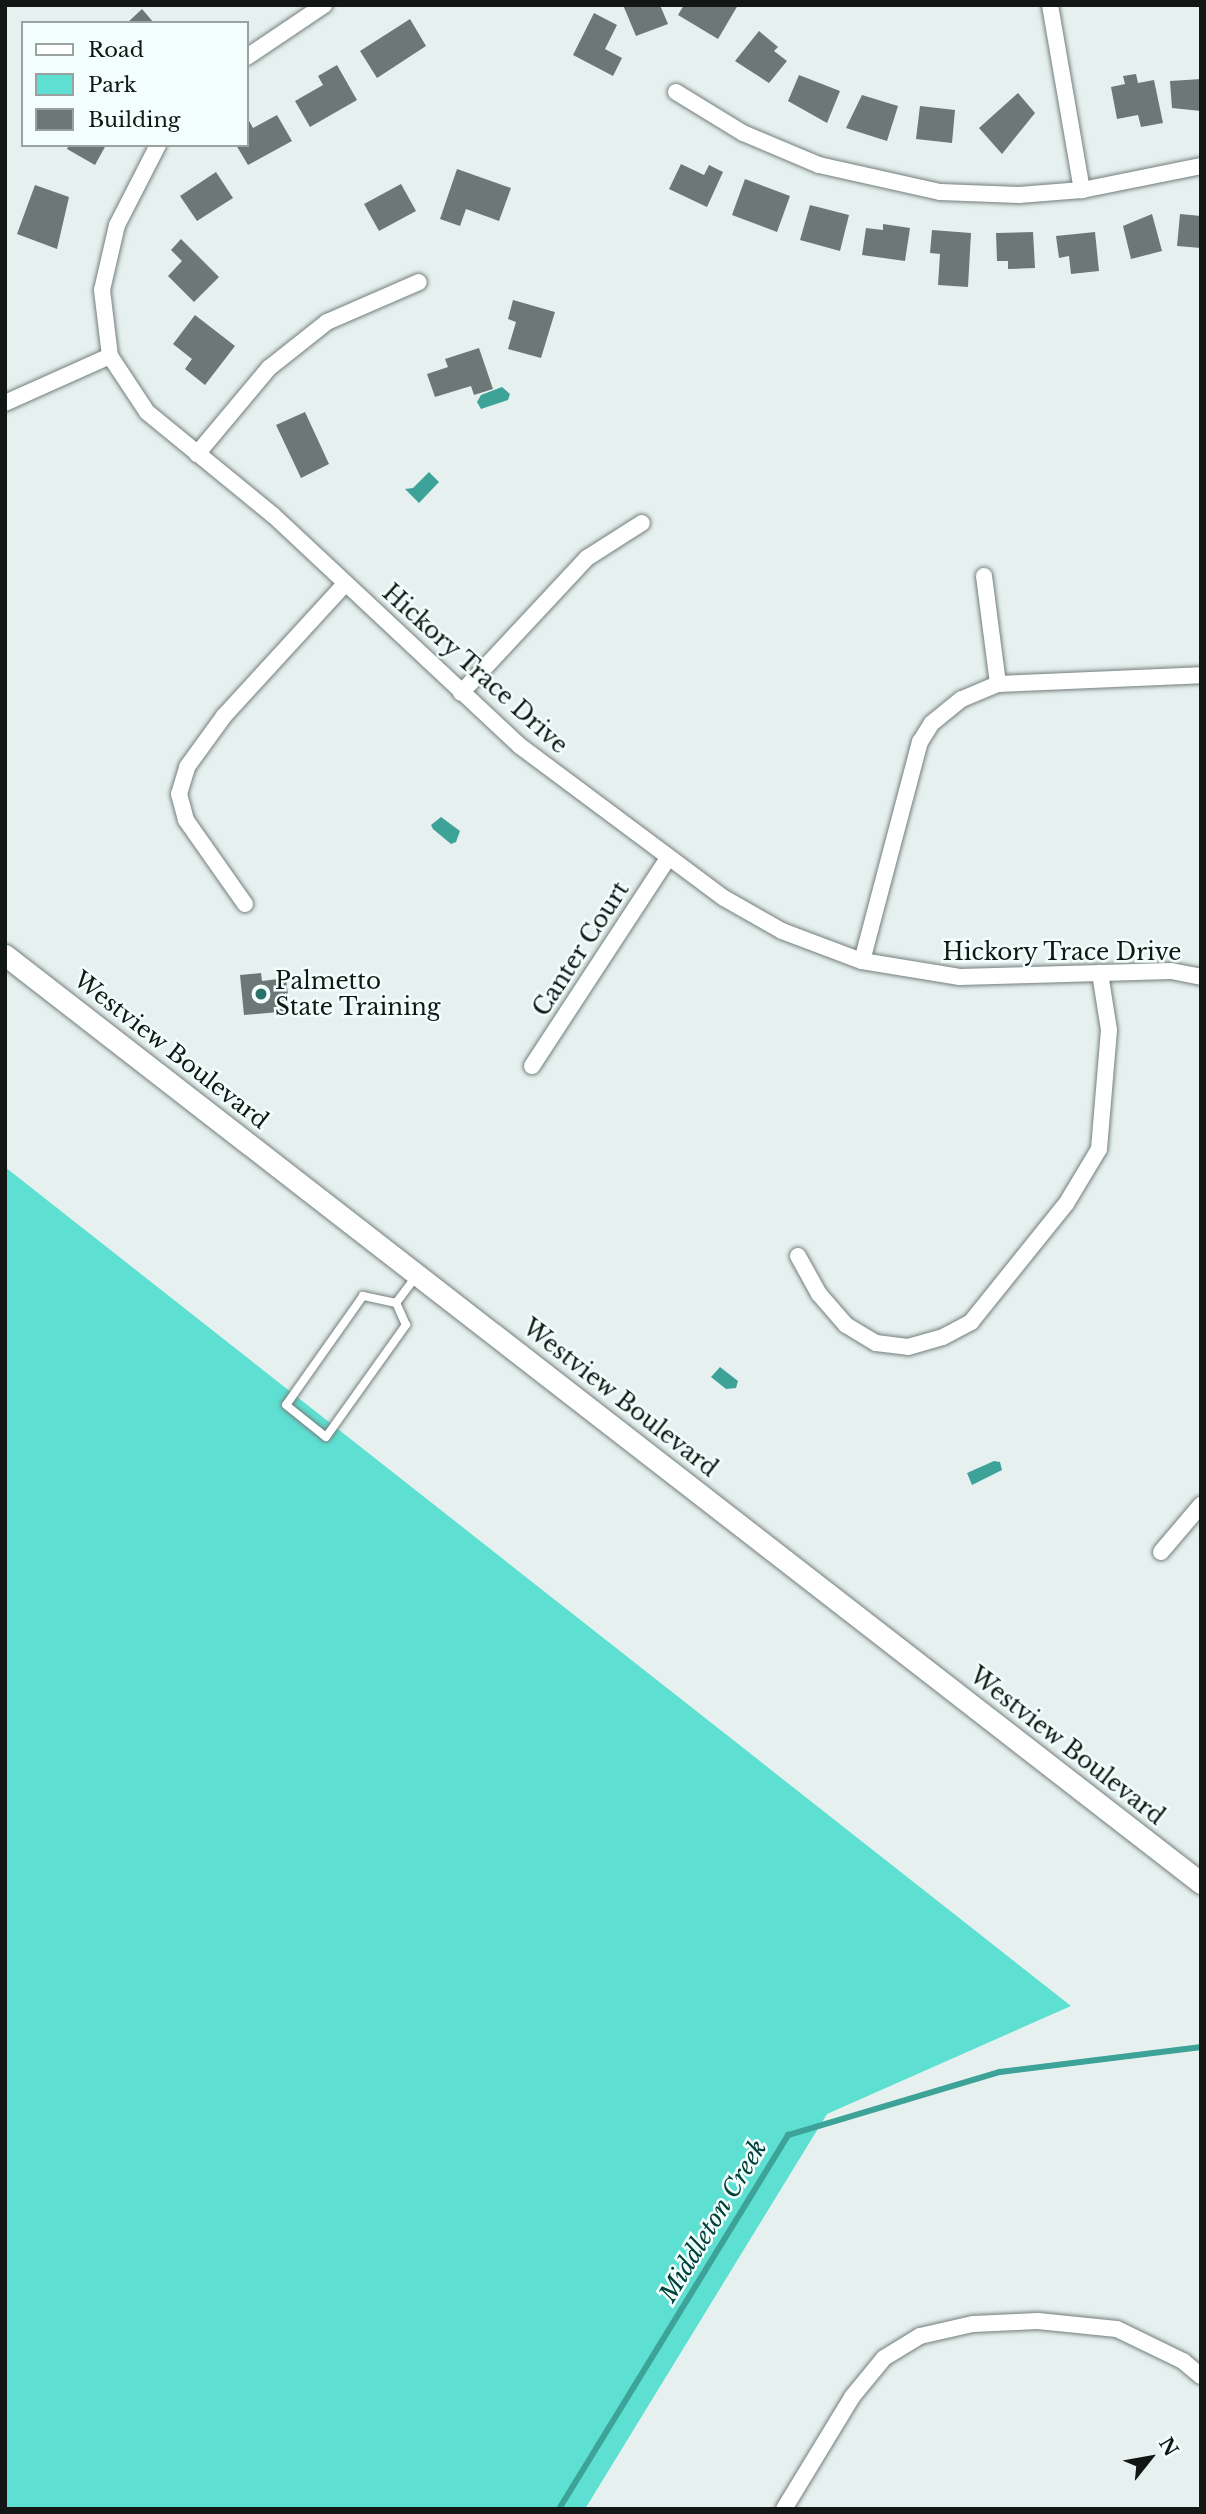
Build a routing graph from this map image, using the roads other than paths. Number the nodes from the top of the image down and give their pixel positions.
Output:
1 (324, 5) edge
2 (1050, 5) edge
3 (248, 56) edge
4 (676, 92) dead end
5 (157, 147) edge
6 (1201, 166) edge
7 (1082, 190) junction
8 (419, 282) dead end
9 (110, 356) junction
10 (5, 403) edge
11 (197, 454) junction
12 (642, 523) dead end
13 (984, 576) dead end
14 (346, 583) junction
15 (1201, 675) edge
16 (998, 684) junction
17 (461, 693) junction
18 (668, 858) junction
19 (245, 904) dead end
20 (5, 955) edge
21 (862, 961) junction
22 (1100, 973) junction
23 (1201, 976) edge
24 (531, 1066) dead end
25 (798, 1256) dead end
26 (418, 1274) junction
27 (396, 1303) junction
28 (1201, 1505) edge
29 (1161, 1552) dead end
30 (1201, 1883) edge
31 (1201, 2376) edge
32 (784, 2509) edge

1 - 3 street
2 - 7 street
4 - 7 street
5 - 9 street, Hickory Trace Drive
6 - 7 street
8 - 11 street
9 - 10 street
9 - 11 street, Hickory Trace Drive
11 - 14 street, Hickory Trace Drive
12 - 17 street
13 - 16 street
14 - 17 street, Hickory Trace Drive
14 - 19 street
15 - 16 street
16 - 21 street
17 - 18 street, Hickory Trace Drive
18 - 21 street, Hickory Trace Drive
18 - 24 street, Canter Court
20 - 26 street, Westview Boulevard
21 - 22 street, Hickory Trace Drive
22 - 23 street, Hickory Trace Drive
22 - 25 street
26 - 27 lane
26 - 30 street, Westview Boulevard
27 - 27 lane
28 - 29 street
31 - 32 street

